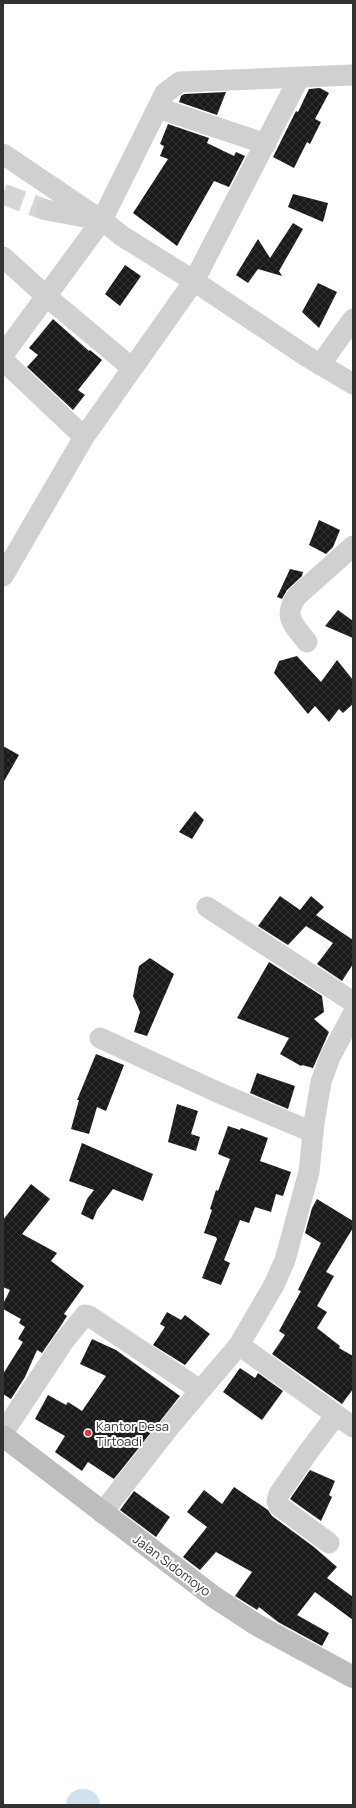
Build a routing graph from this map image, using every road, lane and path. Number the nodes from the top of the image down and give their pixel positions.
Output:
1 (353, 75) edge
2 (299, 78) junction
3 (158, 108) junction
4 (266, 144) junction
5 (3, 154) edge
6 (46, 210) tunnel mouth
7 (102, 220) junction
8 (3, 257) edge
9 (194, 281) junction
10 (46, 296) junction
11 (353, 319) edge
12 (3, 355) edge
13 (3, 360) edge
14 (320, 364) junction
15 (132, 368) junction
16 (353, 384) edge
17 (84, 437) junction
18 (353, 546) edge
19 (3, 576) edge
20 (307, 642) dead end
21 (207, 907) dead end
22 (353, 1002) edge
23 (353, 1014) edge
24 (100, 1038) dead end
25 (312, 1132) junction
26 (239, 1344) junction
27 (200, 1390) junction
28 (336, 1415) junction
29 (353, 1427) edge
30 (3, 1433) edge
31 (3, 1436) edge
32 (102, 1513) junction
33 (329, 1543) dead end
34 (353, 1677) edge

1 - 2 street
2 - 3 street
2 - 4 street
3 - 4 street
3 - 7 street
4 - 9 street
5 - 7 street
6 - 7 street
7 - 9 street
7 - 10 street
8 - 10 street
9 - 14 street
9 - 15 street
10 - 12 street
10 - 15 street
11 - 14 street
13 - 17 street
14 - 16 street
15 - 17 street
17 - 19 street
18 - 20 street
21 - 22 street
23 - 25 street
24 - 25 street
25 - 26 street
26 - 27 street
26 - 28 street
27 - 30 street
27 - 32 street
28 - 29 street
28 - 33 street
31 - 32 main road, Jalan Sidomoyo
32 - 34 main road, Jalan Sidomoyo

